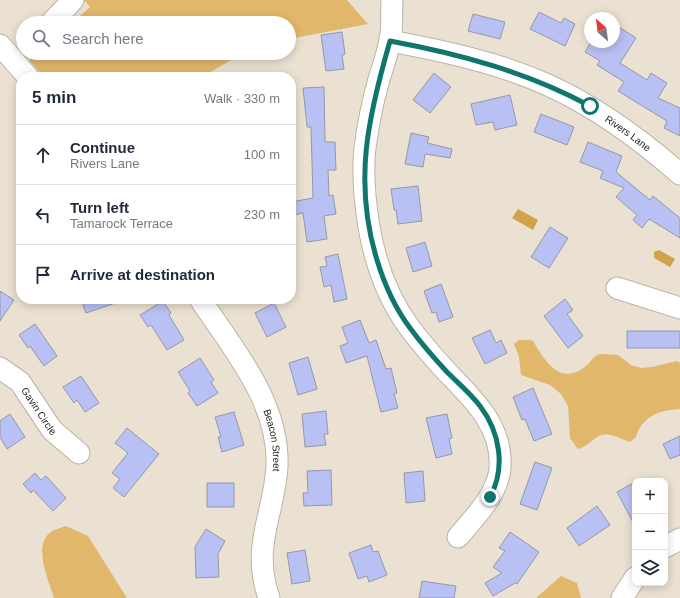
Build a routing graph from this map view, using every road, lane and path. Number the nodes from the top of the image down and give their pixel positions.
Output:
1 (72, 0) edge
2 (392, 0) edge
3 (57, 16) edge
4 (390, 41) junction
5 (18, 60) edge
6 (25, 72) edge
7 (680, 174) edge
8 (617, 288) dead end
9 (203, 304) edge
10 (680, 308) edge
11 (0, 368) edge
12 (79, 453) dead end
13 (458, 537) dead end
14 (680, 539) edge
15 (668, 545) edge
16 (632, 583) edge
17 (269, 598) edge
18 (622, 598) edge

1 - 3 street
2 - 4 street
4 - 7 street, Rivers Lane
4 - 13 street
5 - 6 street
8 - 10 street
9 - 17 street, Beacon Street
11 - 12 street, Gavin Circle
14 - 15 street
16 - 18 street

